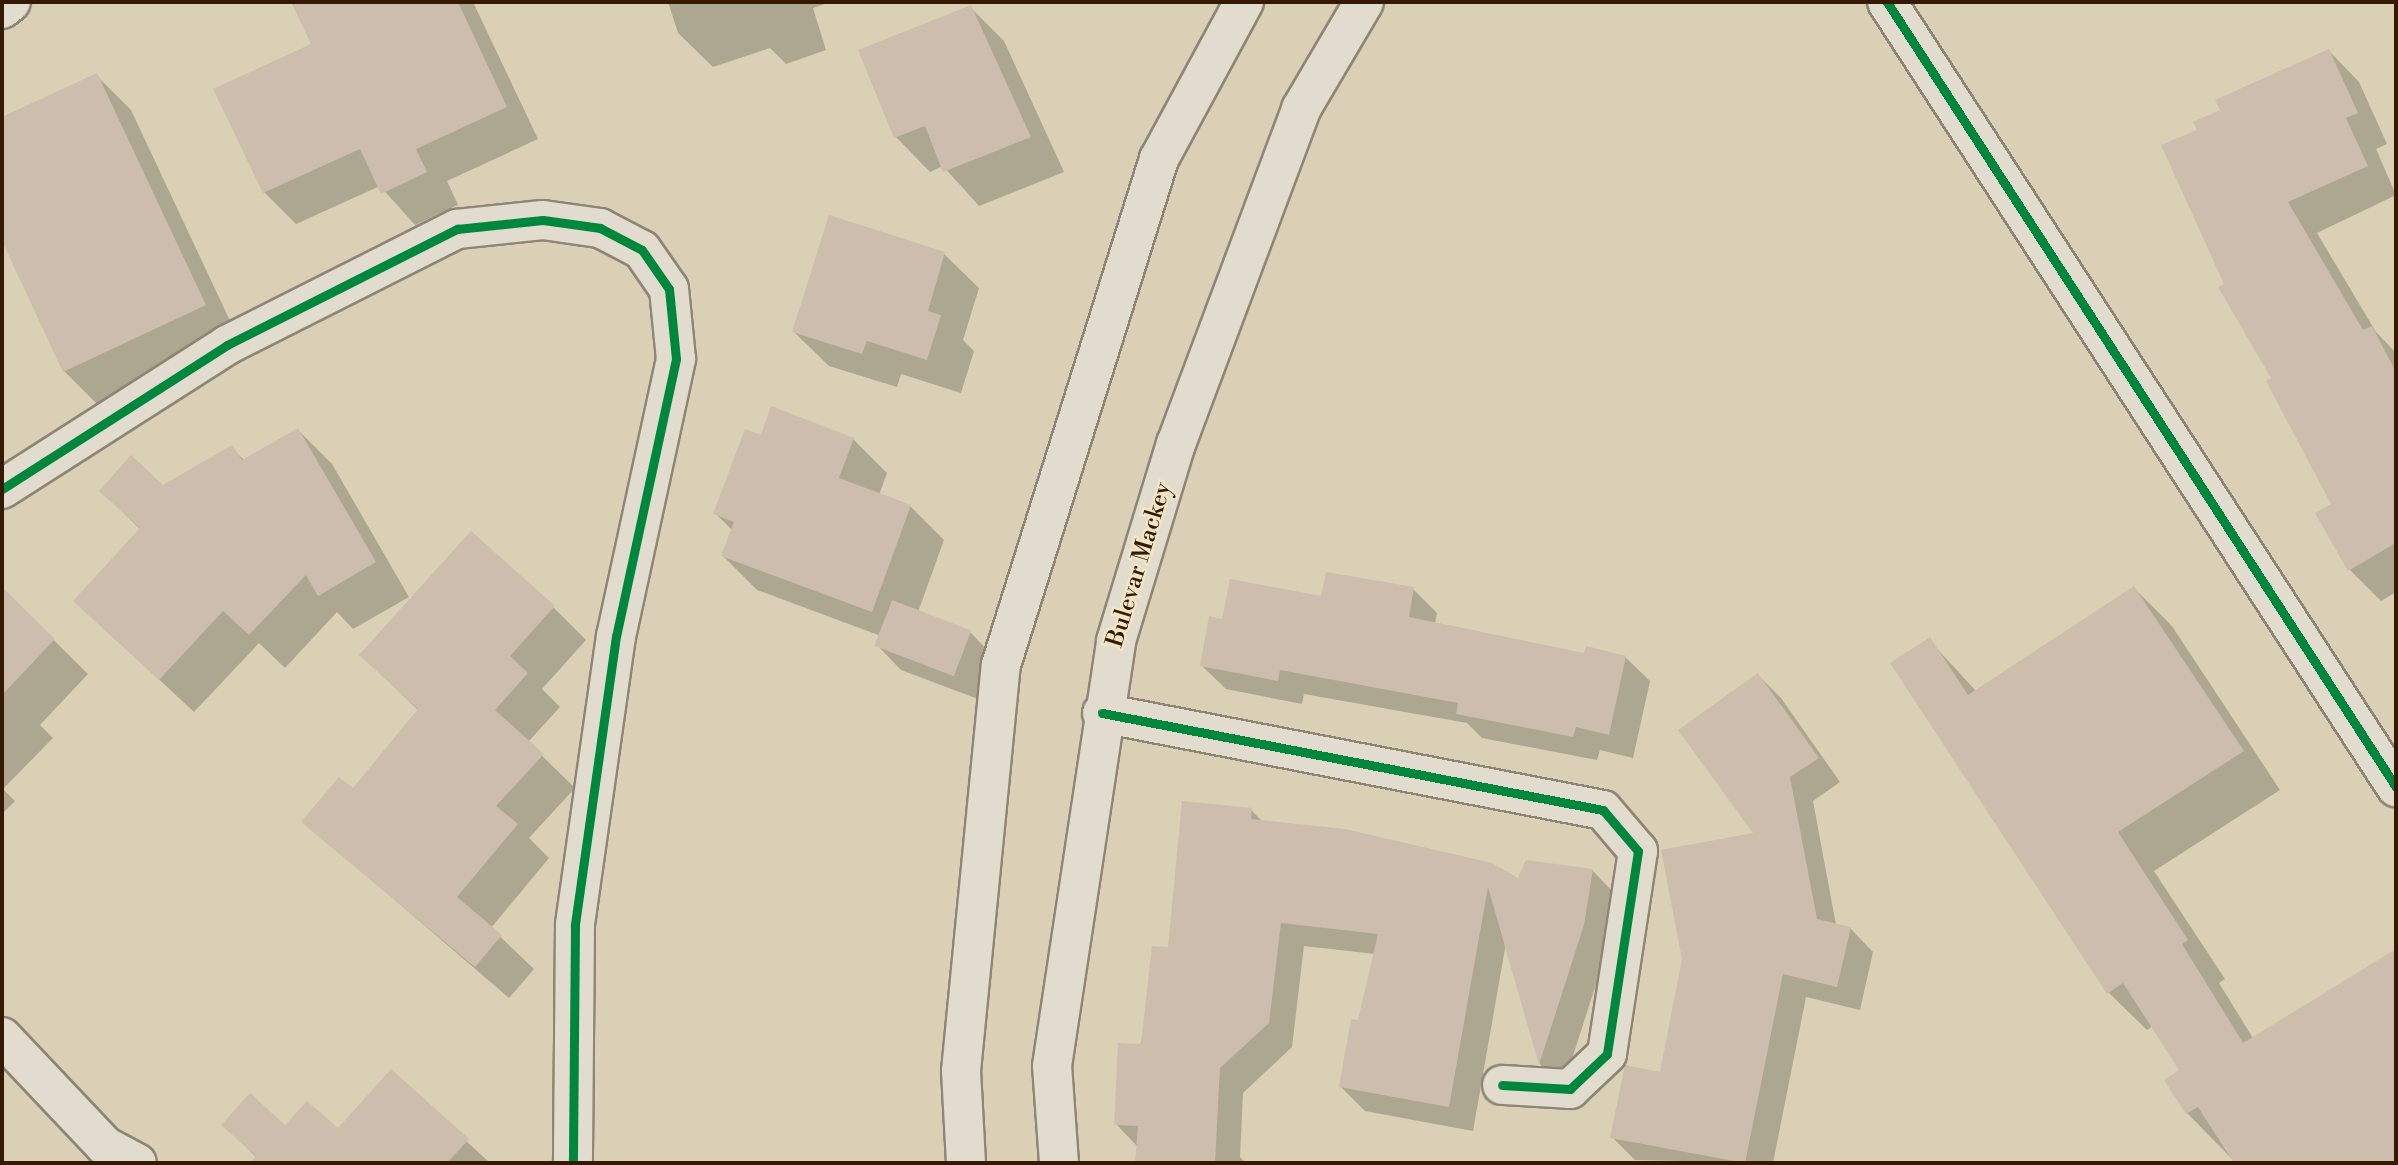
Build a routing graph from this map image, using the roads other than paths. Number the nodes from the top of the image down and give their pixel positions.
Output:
1 (11, 2) edge
2 (1244, 2) edge
3 (1364, 2) edge
4 (1887, 2) edge
5 (2, 9) edge
6 (2, 489) edge
7 (1102, 713) junction
8 (2396, 787) edge
9 (2, 1037) edge
10 (1502, 1085) dead end
11 (136, 1163) edge
12 (573, 1163) edge
13 (966, 1163) edge
14 (1059, 1163) edge

1 - 5 street
2 - 13 street
3 - 7 street, Bulevar Mackey
4 - 8 street
6 - 12 street
7 - 10 street
7 - 14 street, Bulevar Mackey
9 - 11 street

